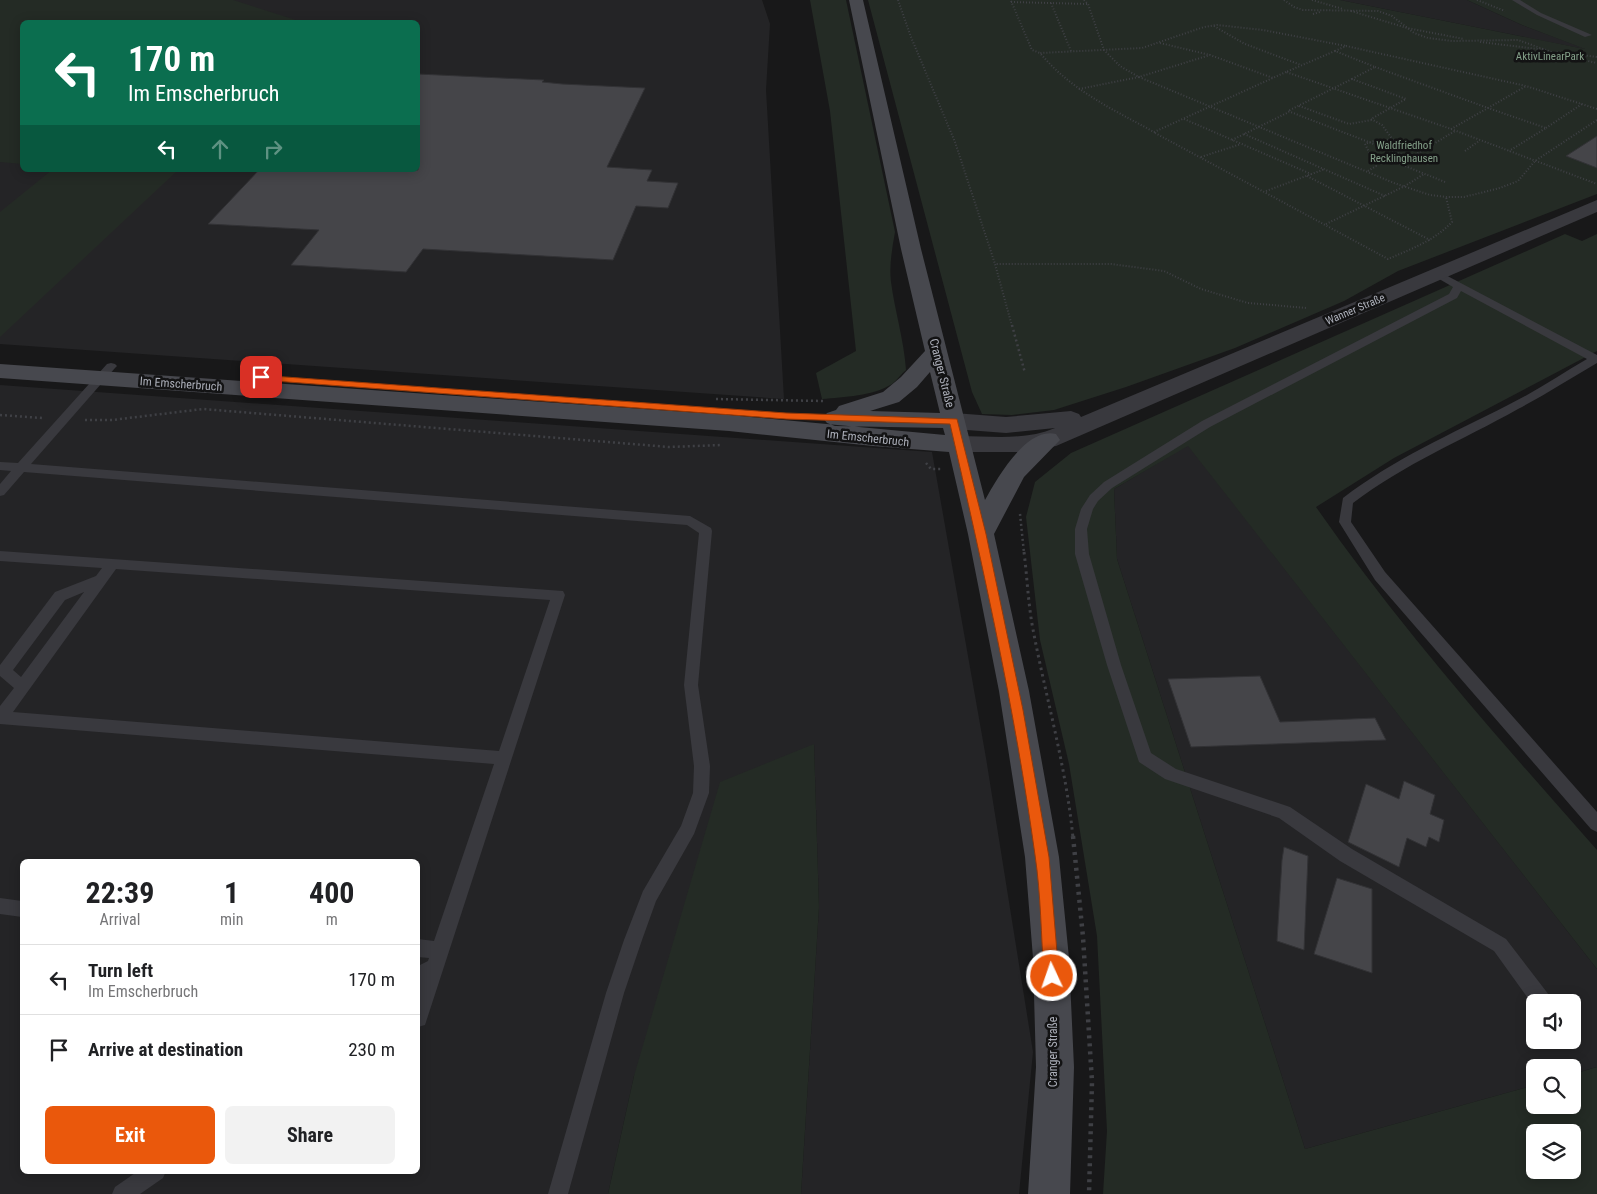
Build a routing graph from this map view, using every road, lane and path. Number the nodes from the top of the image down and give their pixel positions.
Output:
1 (856, 0) edge
2 (898, 0) edge
3 (1084, 0) edge
4 (1284, 0) edge
5 (1312, 0) edge
6 (1515, 0) edge
7 (1011, 1) edge
8 (1051, 3) junction
9 (1087, 4) junction
10 (1338, 6) junction
11 (1324, 10) junction
12 (1348, 10) junction
13 (1313, 14) dead end
14 (1213, 26) junction
15 (1407, 28) junction
16 (1438, 33) junction
17 (1588, 35) dead end
18 (1428, 37) dead end
19 (1473, 40) junction
20 (1159, 42) junction
21 (1346, 46) junction
22 (1104, 50) junction
23 (1335, 51) junction
24 (1551, 51) junction
25 (1071, 52) junction
26 (1040, 53) junction
27 (1210, 55) junction
28 (1597, 58) edge
29 (1597, 63) edge
30 (1302, 65) junction
31 (1375, 67) junction
32 (1286, 72) junction
33 (1139, 77) junction
34 (1273, 78) junction
35 (1352, 79) junction
36 (1526, 86) junction
37 (1334, 88) junction
38 (1078, 89) junction
39 (1582, 104) junction
40 (1299, 106) junction
41 (1210, 107) junction
42 (1390, 108) junction
43 (1488, 108) junction
44 (1597, 109) edge
45 (1290, 112) junction
46 (1184, 119) junction
47 (1373, 120) junction
48 (1597, 120) edge
49 (1259, 127) junction
50 (1546, 128) junction
51 (1450, 129) junction
52 (1455, 131) junction
53 (1154, 132) junction
54 (1244, 134) junction
55 (1231, 140) junction
56 (1393, 140) junction
57 (1480, 140) junction
58 (1369, 142) junction
59 (1241, 144) junction
60 (1426, 148) junction
61 (1509, 151) junction
62 (1465, 152) dead end
63 (1201, 157) junction
64 (1410, 158) junction
65 (1535, 161) junction
66 (1325, 169) junction
67 (1367, 172) junction
68 (1424, 174) junction
69 (1309, 175) junction
70 (1445, 182) dead end
71 (1597, 184) edge
72 (1405, 186) junction
73 (1265, 191) junction
74 (1385, 196) junction
75 (1446, 197) junction
76 (1597, 205) edge
77 (1366, 206) junction
78 (1326, 224) junction
79 (1430, 240) junction
80 (995, 264) junction
81 (1438, 274) junction
82 (1459, 286) junction
83 (1337, 317) junction
84 (937, 351) junction
85 (0, 357) edge
86 (1596, 359) edge
87 (0, 371) edge
88 (106, 372) junction
89 (1025, 373) dead end
90 (1112, 412) junction
91 (0, 415) edge
92 (786, 415) junction
93 (821, 417) junction
94 (64, 420) junction
95 (956, 432) junction
96 (1048, 440) junction
97 (730, 444) dead end
98 (0, 466) edge
99 (21, 468) junction
100 (2, 488) edge
101 (981, 534) junction
102 (0, 556) edge
103 (112, 564) junction
104 (100, 580) junction
105 (23, 687) junction
106 (0, 717) edge
107 (504, 758) junction
108 (1597, 824) edge
109 (0, 906) edge
110 (20, 908) edge
111 (420, 949) edge
112 (437, 959) junction
113 (420, 973) edge
114 (1536, 994) edge
115 (420, 1012) edge
116 (152, 1174) edge
117 (122, 1194) edge
118 (558, 1194) edge
119 (1049, 1194) edge

1 - 84 main road, Cranger Straße
2 - 80 path
3 - 9 path
4 - 11 path
5 - 10 path
6 - 17 lane
7 - 8 path
7 - 26 path
8 - 9 path
8 - 25 path
9 - 22 path
10 - 11 path
10 - 12 path
11 - 12 path
11 - 13 path
12 - 15 path
12 - 15 path
14 - 20 path
14 - 21 path
14 - 30 path
15 - 16 path
15 - 19 path
16 - 18 path
16 - 19 path
19 - 24 path
19 - 24 path
20 - 22 path
20 - 27 path
21 - 23 path
21 - 36 path
22 - 25 path
22 - 33 path
23 - 30 path
23 - 31 path
24 - 28 path
24 - 29 path
25 - 26 path
26 - 38 path
27 - 33 path
27 - 34 path
30 - 32 path
31 - 35 path
31 - 43 path
32 - 34 path
32 - 37 path
33 - 38 path
33 - 41 path
34 - 41 path
35 - 37 path
35 - 42 path
36 - 39 path
36 - 43 path
37 - 40 path
37 - 42 path
38 - 53 path
39 - 44 path
39 - 50 path
40 - 45 path
40 - 47 path
41 - 46 path
41 - 49 path
42 - 47 path
42 - 51 path
43 - 50 path
43 - 51 path
45 - 49 path
45 - 58 path
46 - 53 path
46 - 55 path
47 - 56 path
48 - 65 path
49 - 54 path
49 - 67 path
50 - 61 path
51 - 52 path
52 - 57 path
52 - 60 path
53 - 63 path
54 - 55 path
54 - 66 path
55 - 59 path
56 - 58 path
56 - 60 path
57 - 61 path
57 - 62 path
58 - 64 path
58 - 67 path
59 - 63 path
59 - 69 path
60 - 64 path
61 - 65 path
63 - 73 path
64 - 68 path
65 - 71 path
65 - 75 path
66 - 69 path
66 - 74 path
67 - 72 path
68 - 70 path
68 - 72 path
69 - 73 path
69 - 77 path
72 - 74 path
72 - 75 path
73 - 78 path
74 - 77 path
75 - 79 path
76 - 81 street, Wanner Straße
77 - 78 path
77 - 79 path
78 - 79 path
80 - 83 path
80 - 89 path
81 - 82 lane
81 - 83 street, Wanner Straße
82 - 86 lane
82 - 114 lane
83 - 90 street, Wanner Straße
84 - 93 main road
84 - 95 main road, Cranger Straße
85 - 88 main road, Im Emscherbruch
86 - 108 lane
87 - 88 main road, Im Emscherbruch
88 - 92 main road, Im Emscherbruch
88 - 94 lane
90 - 95 street, Wanner Straße
90 - 96 street, Wanner Straße
91 - 94 path
92 - 93 main road, Im Emscherbruch
92 - 93 path
93 - 95 main road, Im Emscherbruch
94 - 97 path
94 - 99 lane
95 - 96 street, Wanner Straße
95 - 101 main road, Cranger Straße
96 - 101 main road
98 - 99 lane
99 - 100 lane
99 - 118 lane
101 - 119 main road, Cranger Straße
102 - 103 lane
103 - 104 lane
103 - 107 lane
104 - 105 lane
104 - 105 lane
105 - 106 lane
106 - 107 lane
107 - 112 lane
109 - 110 lane
111 - 112 lane
112 - 113 lane
112 - 115 lane
116 - 117 lane

